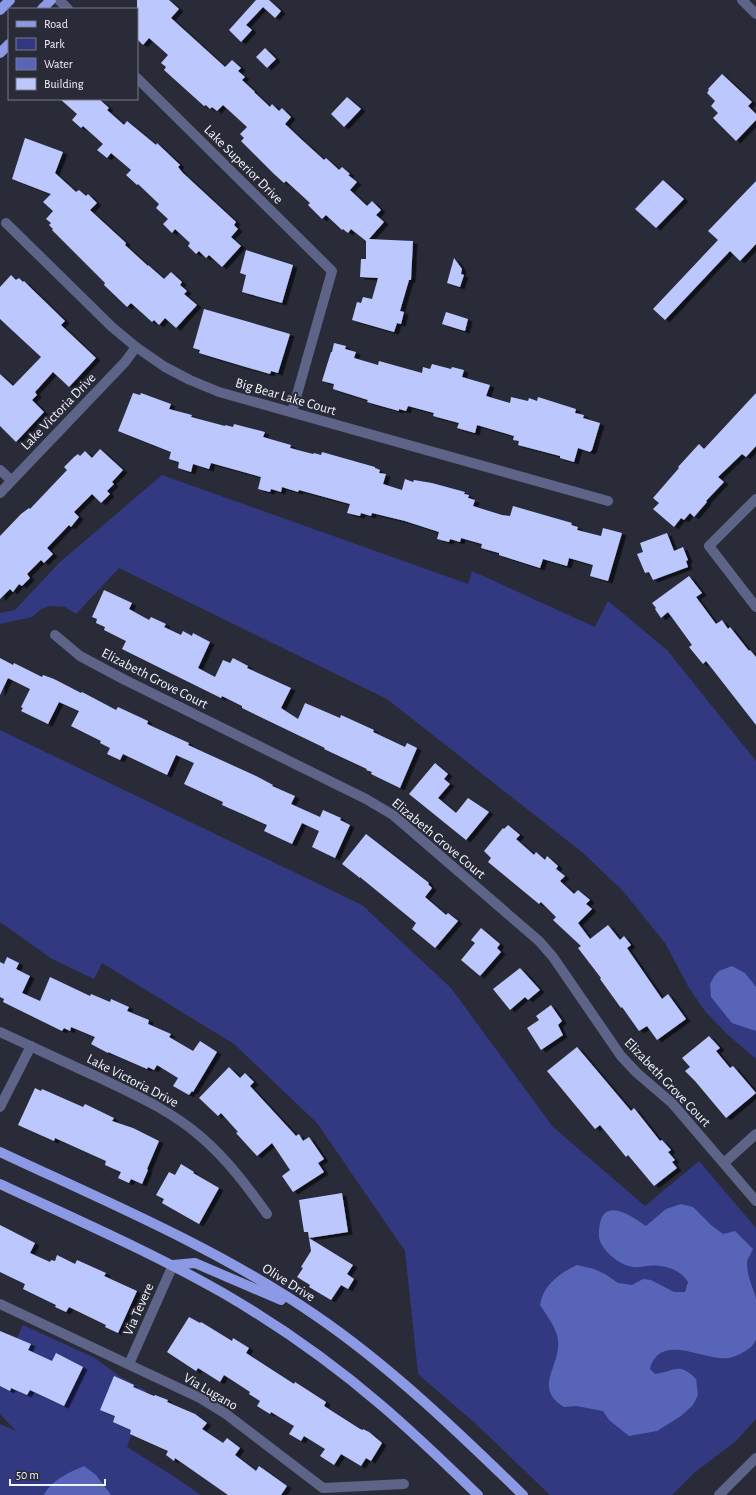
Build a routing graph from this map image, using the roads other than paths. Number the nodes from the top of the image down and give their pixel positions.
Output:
1 (10, 0) edge
2 (51, 0) edge
3 (59, 0) edge
4 (742, 0) edge
5 (43, 8) edge
6 (67, 8) edge
7 (0, 10) edge
8 (756, 14) edge
9 (8, 45) edge
10 (0, 53) edge
11 (138, 79) edge
12 (6, 223) dead end
13 (136, 347) junction
14 (292, 412) junction
15 (0, 470) edge
16 (11, 480) junction
17 (0, 493) edge
18 (756, 499) edge
19 (608, 501) dead end
20 (756, 607) edge
21 (56, 635) dead end
22 (0, 1032) edge
23 (31, 1046) junction
24 (0, 1107) edge
25 (756, 1134) edge
26 (0, 1152) edge
27 (724, 1163) junction
28 (0, 1184) edge
29 (756, 1201) edge
30 (267, 1214) dead end
31 (173, 1265) junction
32 (0, 1304) edge
33 (314, 1315) junction
34 (129, 1364) junction
35 (756, 1458) edge
36 (404, 1484) dead end
37 (478, 1495) edge
38 (523, 1495) edge
39 (719, 1495) edge

1 - 7 main road
2 - 5 main road
3 - 6 street
4 - 8 street
9 - 10 main road
11 - 14 street, Lake Superior Drive
12 - 13 street, Big Bear Lake Court
13 - 14 street, Big Bear Lake Court
13 - 16 street, Lake Victoria Drive
14 - 19 street, Big Bear Lake Court
15 - 16 street
16 - 17 street, Lake Victoria Drive
18 - 20 street
21 - 27 street, Elizabeth Grove Court
22 - 23 street, Lake Victoria Drive
23 - 24 street
23 - 30 street, Lake Victoria Drive
25 - 27 street
26 - 33 main road, Olive Drive
27 - 29 street, Elizabeth Grove Court
28 - 31 main road
31 - 33 main road
31 - 34 street, Via Tevere
31 - 37 main road
32 - 34 street, Via Lugano
33 - 38 main road, Olive Drive
34 - 36 street, Via Lugano
35 - 39 street

